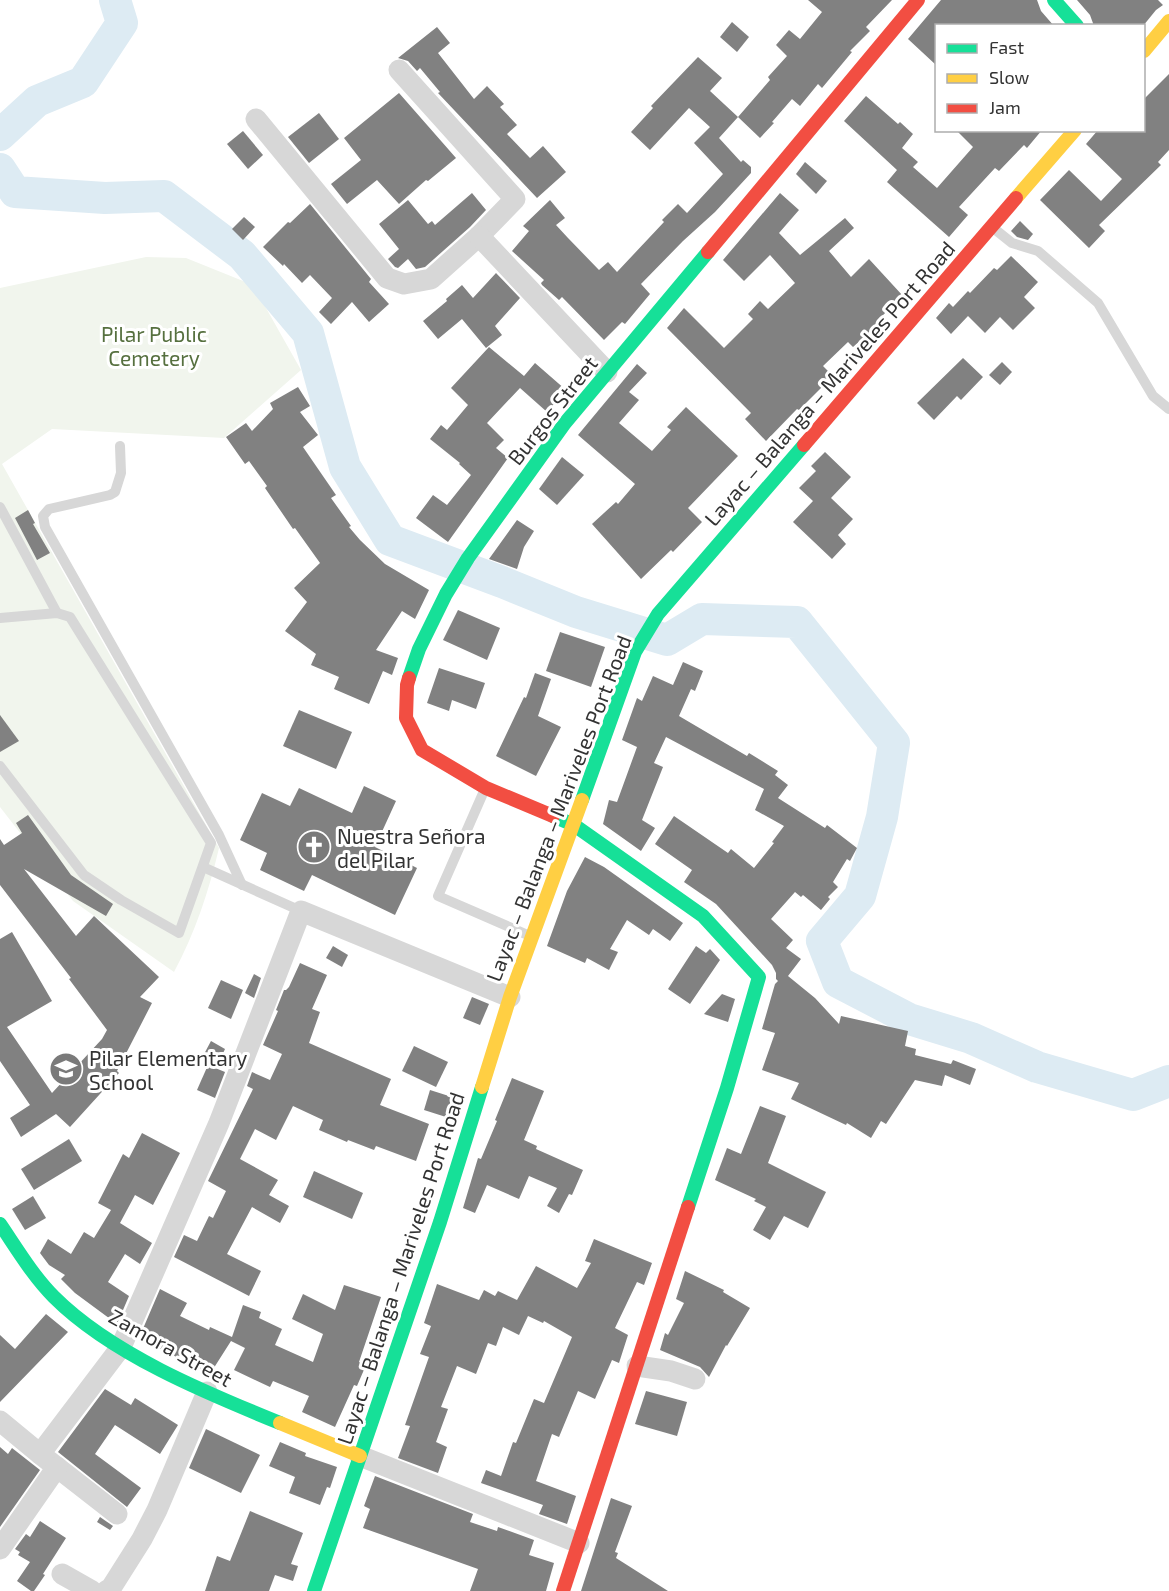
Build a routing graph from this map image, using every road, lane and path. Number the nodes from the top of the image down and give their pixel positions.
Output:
1 (918, 0) edge
2 (1054, 0) edge
3 (1169, 21) edge
4 (1075, 24) edge
5 (1145, 49) edge
6 (399, 70) dead end
7 (256, 119) dead end
8 (1073, 132) edge
9 (992, 227) junction
10 (479, 236) junction
11 (607, 372) junction
12 (1169, 409) edge
13 (120, 446) dead end
14 (0, 507) edge
15 (87, 604) junction
16 (57, 613) junction
17 (70, 617) junction
18 (0, 618) edge
19 (0, 766) edge
20 (486, 788) junction
21 (574, 825) junction
22 (203, 867) junction
23 (242, 885) junction
24 (301, 911) junction
25 (532, 937) junction
26 (510, 997) junction
27 (0, 1224) edge
28 (121, 1347) junction
29 (638, 1366) junction
30 (695, 1380) dead end
31 (207, 1392) junction
32 (0, 1421) edge
33 (40, 1454) junction
34 (360, 1456) junction
35 (57, 1467) junction
36 (117, 1515) dead end
37 (579, 1543) junction
38 (0, 1549) edge
39 (62, 1574) dead end
40 (92, 1591) edge
41 (106, 1591) edge
42 (314, 1591) edge
43 (563, 1591) edge

1 - 11 street, Burgos Street
2 - 4 street
3 - 5 street
6 - 10 street
7 - 10 street
8 - 9 street, Layac – Balanga – Mariveles Port Road
9 - 12 lane
9 - 21 street, Layac – Balanga – Mariveles Port Road
10 - 11 street
11 - 20 street, Burgos Street
13 - 15 lane
14 - 16 lane
15 - 17 lane
15 - 23 lane
16 - 17 lane
16 - 18 lane
17 - 22 lane
19 - 22 lane
20 - 21 street, Burgos Street
20 - 25 lane
21 - 25 street, Layac – Balanga – Mariveles Port Road
21 - 29 street, Burgos Street
22 - 23 lane
23 - 24 lane
24 - 26 street
24 - 28 street
25 - 26 street, Layac – Balanga – Mariveles Port Road
26 - 34 street, Layac – Balanga – Mariveles Port Road
27 - 28 street, Zamora Street
28 - 31 street, Zamora Street
28 - 33 street
29 - 30 street
29 - 37 street
31 - 34 street, Zamora Street
31 - 41 street
32 - 33 street
33 - 35 street
34 - 37 street
34 - 42 street, Layac – Balanga – Mariveles Port Road
35 - 36 street
35 - 38 street
37 - 43 street
39 - 40 street

